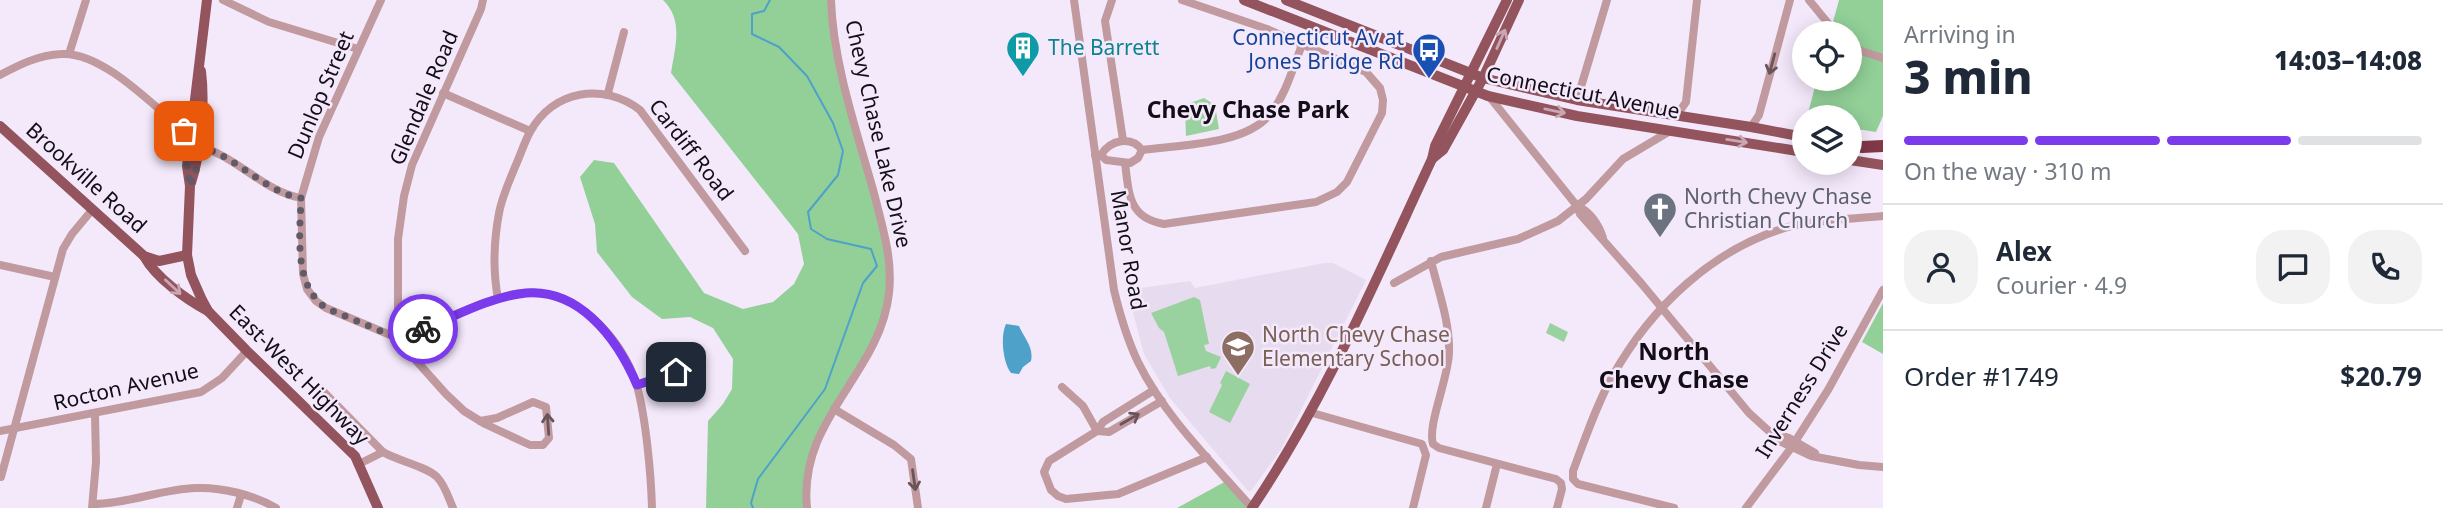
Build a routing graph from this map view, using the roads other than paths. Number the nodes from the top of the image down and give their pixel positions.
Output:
1 (86, 0) edge
2 (207, 0) edge
3 (223, 0) edge
4 (381, 0) edge
5 (483, 0) edge
6 (831, 0) edge
7 (1074, 0) edge
8 (1112, 0) edge
9 (1182, 0) edge
10 (1244, 0) edge
11 (1286, 0) edge
12 (1507, 0) edge
13 (1519, 0) edge
14 (1607, 0) edge
15 (1697, 0) edge
16 (1790, 0) edge
17 (1809, 0) edge
18 (1826, 21) edge
19 (624, 32) dead end
20 (1302, 45) junction
21 (358, 49) junction
22 (1862, 51) edge
23 (69, 54) junction
24 (1883, 58) edge
25 (201, 66) junction
26 (1471, 74) junction
27 (0, 75) edge
28 (1475, 85) junction
29 (443, 93) junction
30 (608, 93) junction
31 (1488, 96) junction
32 (1577, 100) junction
33 (193, 106) junction
34 (1677, 115) junction
35 (167, 118) junction
36 (0, 126) edge
37 (1751, 127) junction
38 (530, 131) junction
39 (1671, 131) junction
40 (1792, 135) edge
41 (190, 136) junction
42 (1123, 140) junction
43 (1862, 146) edge
44 (198, 147) junction
45 (1883, 148) edge
46 (1142, 150) junction
47 (1792, 150) edge
48 (1098, 155) junction
49 (1862, 162) edge
50 (1125, 163) junction
51 (1883, 166) edge
52 (190, 186) junction
53 (301, 198) junction
54 (1577, 206) junction
55 (92, 210) junction
56 (1883, 216) edge
57 (745, 251) dead end
58 (187, 255) junction
59 (144, 256) junction
60 (1431, 261) junction
61 (0, 265) edge
62 (55, 277) junction
63 (1394, 283) dead end
64 (1883, 290) edge
65 (498, 299) junction
66 (1662, 309) junction
67 (208, 311) junction
68 (395, 337) junction
69 (247, 351) junction
70 (676, 372) dead end
71 (637, 385) junction
72 (318, 387) dead end
73 (1062, 387) dead end
74 (1154, 390) junction
75 (1161, 401) junction
76 (834, 409) junction
77 (1309, 412) junction
78 (94, 414) junction
79 (480, 421) junction
80 (13, 430) junction
81 (1097, 431) junction
82 (0, 432) edge
83 (1793, 445) junction
84 (1429, 446) junction
85 (383, 452) junction
86 (1207, 457) junction
87 (359, 464) junction
88 (1497, 464) junction
89 (1883, 467) edge
90 (1, 477) edge
91 (241, 495) junction
92 (92, 506) edge
93 (237, 508) edge
94 (276, 508) edge
95 (378, 508) edge
96 (453, 508) edge
97 (652, 508) edge
98 (807, 508) edge
99 (918, 508) edge
100 (1252, 508) edge
101 (1413, 508) edge
102 (1486, 508) edge
103 (1557, 508) edge
104 (1674, 508) edge
105 (1746, 508) edge

1 - 23 street
2 - 25 main road, East-West Highway
3 - 21 street
4 - 21 street, Dunlop Street
5 - 29 street, Glendale Road
6 - 76 street, Chevy Chase Lake Drive
7 - 48 street, Manor Road
8 - 42 street
9 - 20 street
10 - 28 main road, Connecticut Avenue
11 - 26 main road, Connecticut Avenue
12 - 26 main road
28 -> 13 main road
14 - 32 street
15 - 34 street
16 -> 37 street
17 - 18 street
19 - 30 street
20 - 46 street
20 - 50 street
21 - 53 street, Dunlop Street
22 - 24 street
23 - 27 street
23 - 35 street
25 - 33 main road, East-West Highway
25 - 44 main road, East-West Highway
26 - 28 main road
28 - 31 main road, Connecticut Avenue
28 - 32 main road, Connecticut Avenue
28 - 77 main road
29 - 38 street
29 - 68 street, Glendale Road
30 - 38 street
30 - 57 street, Cardiff Road
31 -> 39 main road, Connecticut Avenue
31 - 54 street
32 - 34 main road, Connecticut Avenue
33 - 35 street
33 - 41 main road, East-West Highway
34 - 37 main road, Connecticut Avenue
35 - 41 street
36 - 55 main road, Brookville Road
37 - 40 main road, Connecticut Avenue
38 - 65 street
39 -> 47 main road, Connecticut Avenue
39 - 54 street
41 - 52 main road, East-West Highway
42 - 46 street
42 - 48 street
43 - 45 highway
44 - 52 main road, East-West Highway
44 - 53 street
46 - 50 street
48 - 50 street
48 - 74 street, Manor Road
49 - 51 main road
52 - 58 main road, East-West Highway
53 - 68 street, Dunlop Street
54 - 60 street
54 - 66 street
55 - 59 main road, Brookville Road
55 - 62 street
56 - 66 street
58 - 59 main road, Brookville Road
58 - 67 main road, East-West Highway
59 -> 67 main road
60 - 63 street
60 - 84 street
61 - 62 street
62 - 80 street
64 - 83 street, Inverness Drive
65 - 68 street
65 - 71 street
66 - 83 street
66 - 104 street
67 - 69 main road, East-West Highway
68 - 79 street
69 - 78 street, Rocton Avenue
69 - 87 main road, East-West Highway
70 - 71 street
71 - 97 street
72 - 85 street, East-West Highway
73 - 81 street
74 - 75 street, Manor Road
74 - 81 street
81 -> 75 street
75 - 86 street, Manor Road
76 - 98 street, Chevy Chase Lake Drive
76 -> 99 street
77 - 84 street
77 - 100 main road
78 - 80 street, Rocton Avenue
78 - 92 street
79 -> 79 street
80 - 82 street, Rocton Avenue
80 - 90 street
81 - 86 street
83 - 89 street
83 - 105 street, Inverness Drive
84 - 88 street
84 - 101 street
85 - 87 street
85 - 96 street
86 - 100 street, Manor Road
87 - 95 main road, East-West Highway
88 - 102 street
88 - 103 street
91 - 92 street
91 - 93 street
91 - 94 street

